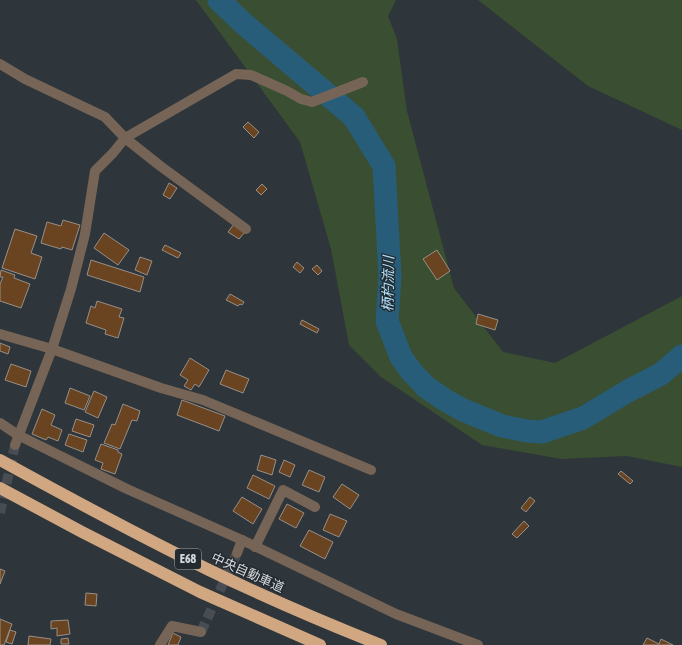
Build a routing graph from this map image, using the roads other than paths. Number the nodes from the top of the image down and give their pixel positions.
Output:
1 (0, 64) edge
2 (363, 82) dead end
3 (126, 138) junction
4 (246, 228) dead end
5 (0, 334) edge
6 (52, 349) junction
7 (0, 423) edge
8 (16, 440) junction
9 (0, 460) edge
10 (371, 470) dead end
11 (0, 488) edge
12 (315, 507) dead end
13 (242, 540) junction
14 (255, 547) junction
15 (237, 553) tunnel mouth
16 (200, 632) dead end
17 (160, 645) edge
18 (320, 645) edge
19 (381, 645) edge
20 (478, 645) edge

1 - 3 street
2 - 3 street
3 - 4 street
3 - 6 street
5 - 6 street
6 - 8 street
6 - 10 street
7 - 8 street
8 - 13 street
9 - 19 highway, 中央自動車道 / E68
11 - 18 highway, E68
12 - 14 street
13 - 14 street
13 - 15 street
14 - 20 street
16 - 17 street

